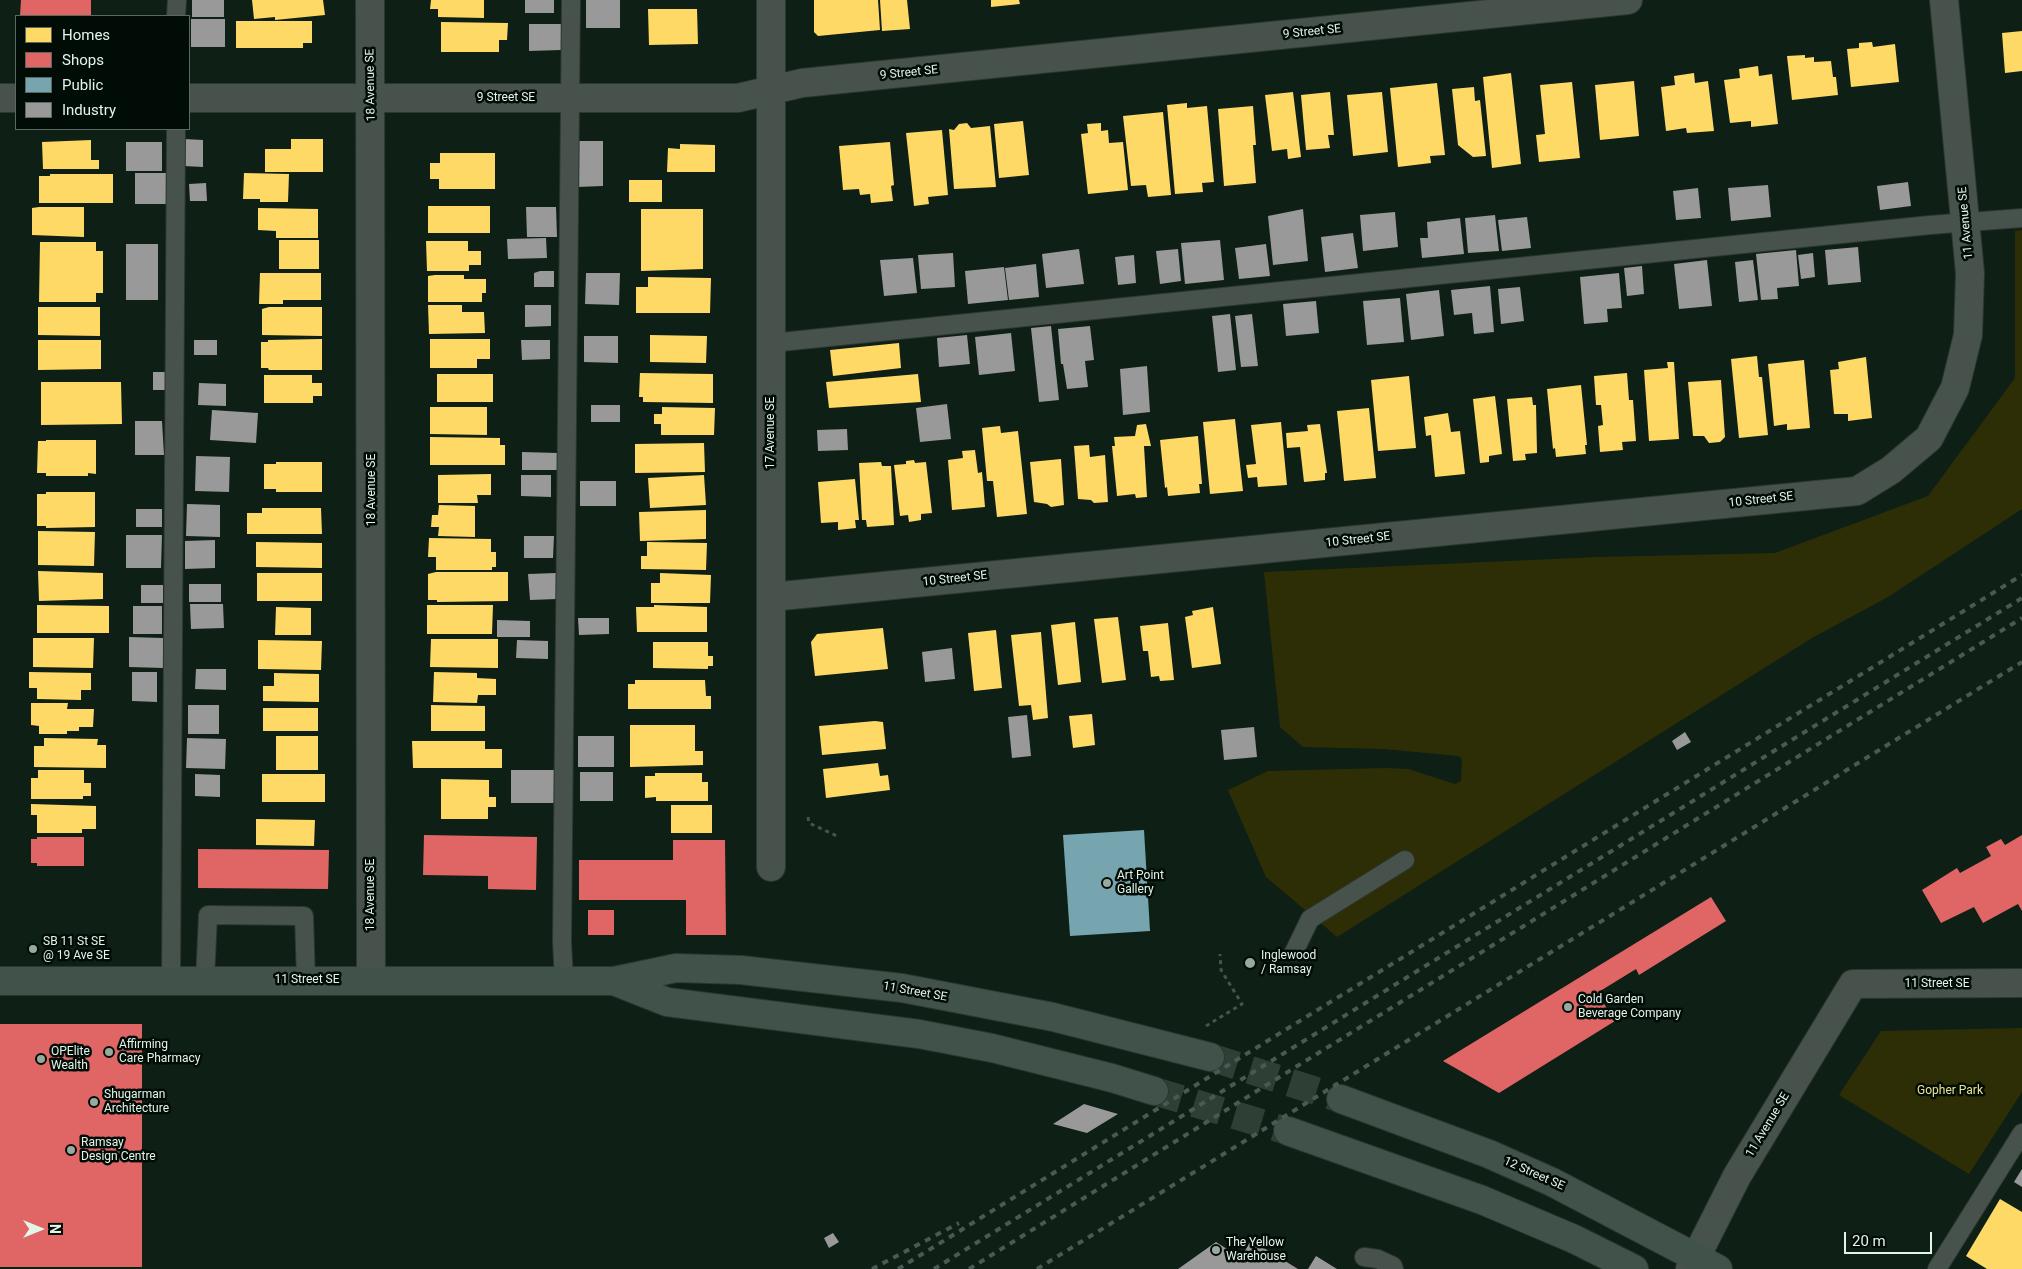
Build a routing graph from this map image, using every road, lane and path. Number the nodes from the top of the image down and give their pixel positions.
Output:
1 (176, 0) edge
2 (370, 0) edge
3 (571, 0) edge
4 (771, 0) edge
5 (1628, 0) edge
6 (1944, 0) edge
7 (176, 15) edge
8 (771, 91) junction
9 (0, 98) edge
10 (15, 98) edge
11 (190, 98) edge
12 (371, 98) junction
13 (570, 98) junction
14 (176, 130) edge
15 (2022, 218) edge
16 (1966, 222) junction
17 (771, 343) junction
18 (1929, 438) joint
19 (771, 597) junction
20 (808, 818) dead end
21 (837, 836) dead end
22 (1405, 860) dead end
23 (771, 867) dead end
24 (1294, 952) dead end
25 (1220, 954) dead end
26 (0, 980) edge
27 (171, 980) junction
28 (205, 980) junction
29 (306, 980) junction
30 (371, 980) junction
31 (564, 980) junction
32 (614, 981) junction
33 (2022, 983) edge
34 (1853, 984) joint
35 (1204, 1028) dead end
36 (1210, 1057) tunnel mouth
37 (1154, 1091) tunnel mouth
38 (1341, 1099) tunnel mouth
39 (1288, 1131) tunnel mouth
40 (2022, 1133) edge
41 (1364, 1257) dead end
42 (1702, 1265) edge
43 (1394, 1269) edge
44 (1634, 1269) edge
45 (1937, 1269) edge

1 - 7 lane
2 - 12 street, 18 Avenue SE
3 - 13 lane
4 - 8 street, 17 Avenue SE
5 - 8 street, 9 Street SE
6 - 16 street, 11 Avenue SE
8 - 13 street, 9 Street SE
8 - 17 street, 17 Avenue SE
9 - 10 street
11 - 12 street, 9 Street SE
12 - 13 street, 9 Street SE
12 - 30 street, 18 Avenue SE
13 - 31 lane
14 - 27 lane
15 - 16 lane
16 - 17 lane
16 - 18 street, 11 Avenue SE
17 - 19 street, 17 Avenue SE
18 - 19 street, 10 Street SE
19 - 23 street, 17 Avenue SE
20 - 21 path
22 - 24 lane
25 - 35 path
26 - 27 street, 11 Street SE
27 - 28 street, 11 Street SE
28 - 29 street, 11 Street SE
28 - 29 lane
29 - 30 street, 11 Street SE
30 - 31 street, 11 Street SE
31 - 32 street, 11 Street SE
32 - 36 street, 11 Street SE
32 - 37 street, 11 Street SE
33 - 34 street, 11 Street SE
34 - 42 street, 11 Avenue SE
38 - 42 street, 12 Street SE
39 - 44 street
40 - 45 lane
41 - 43 lane

